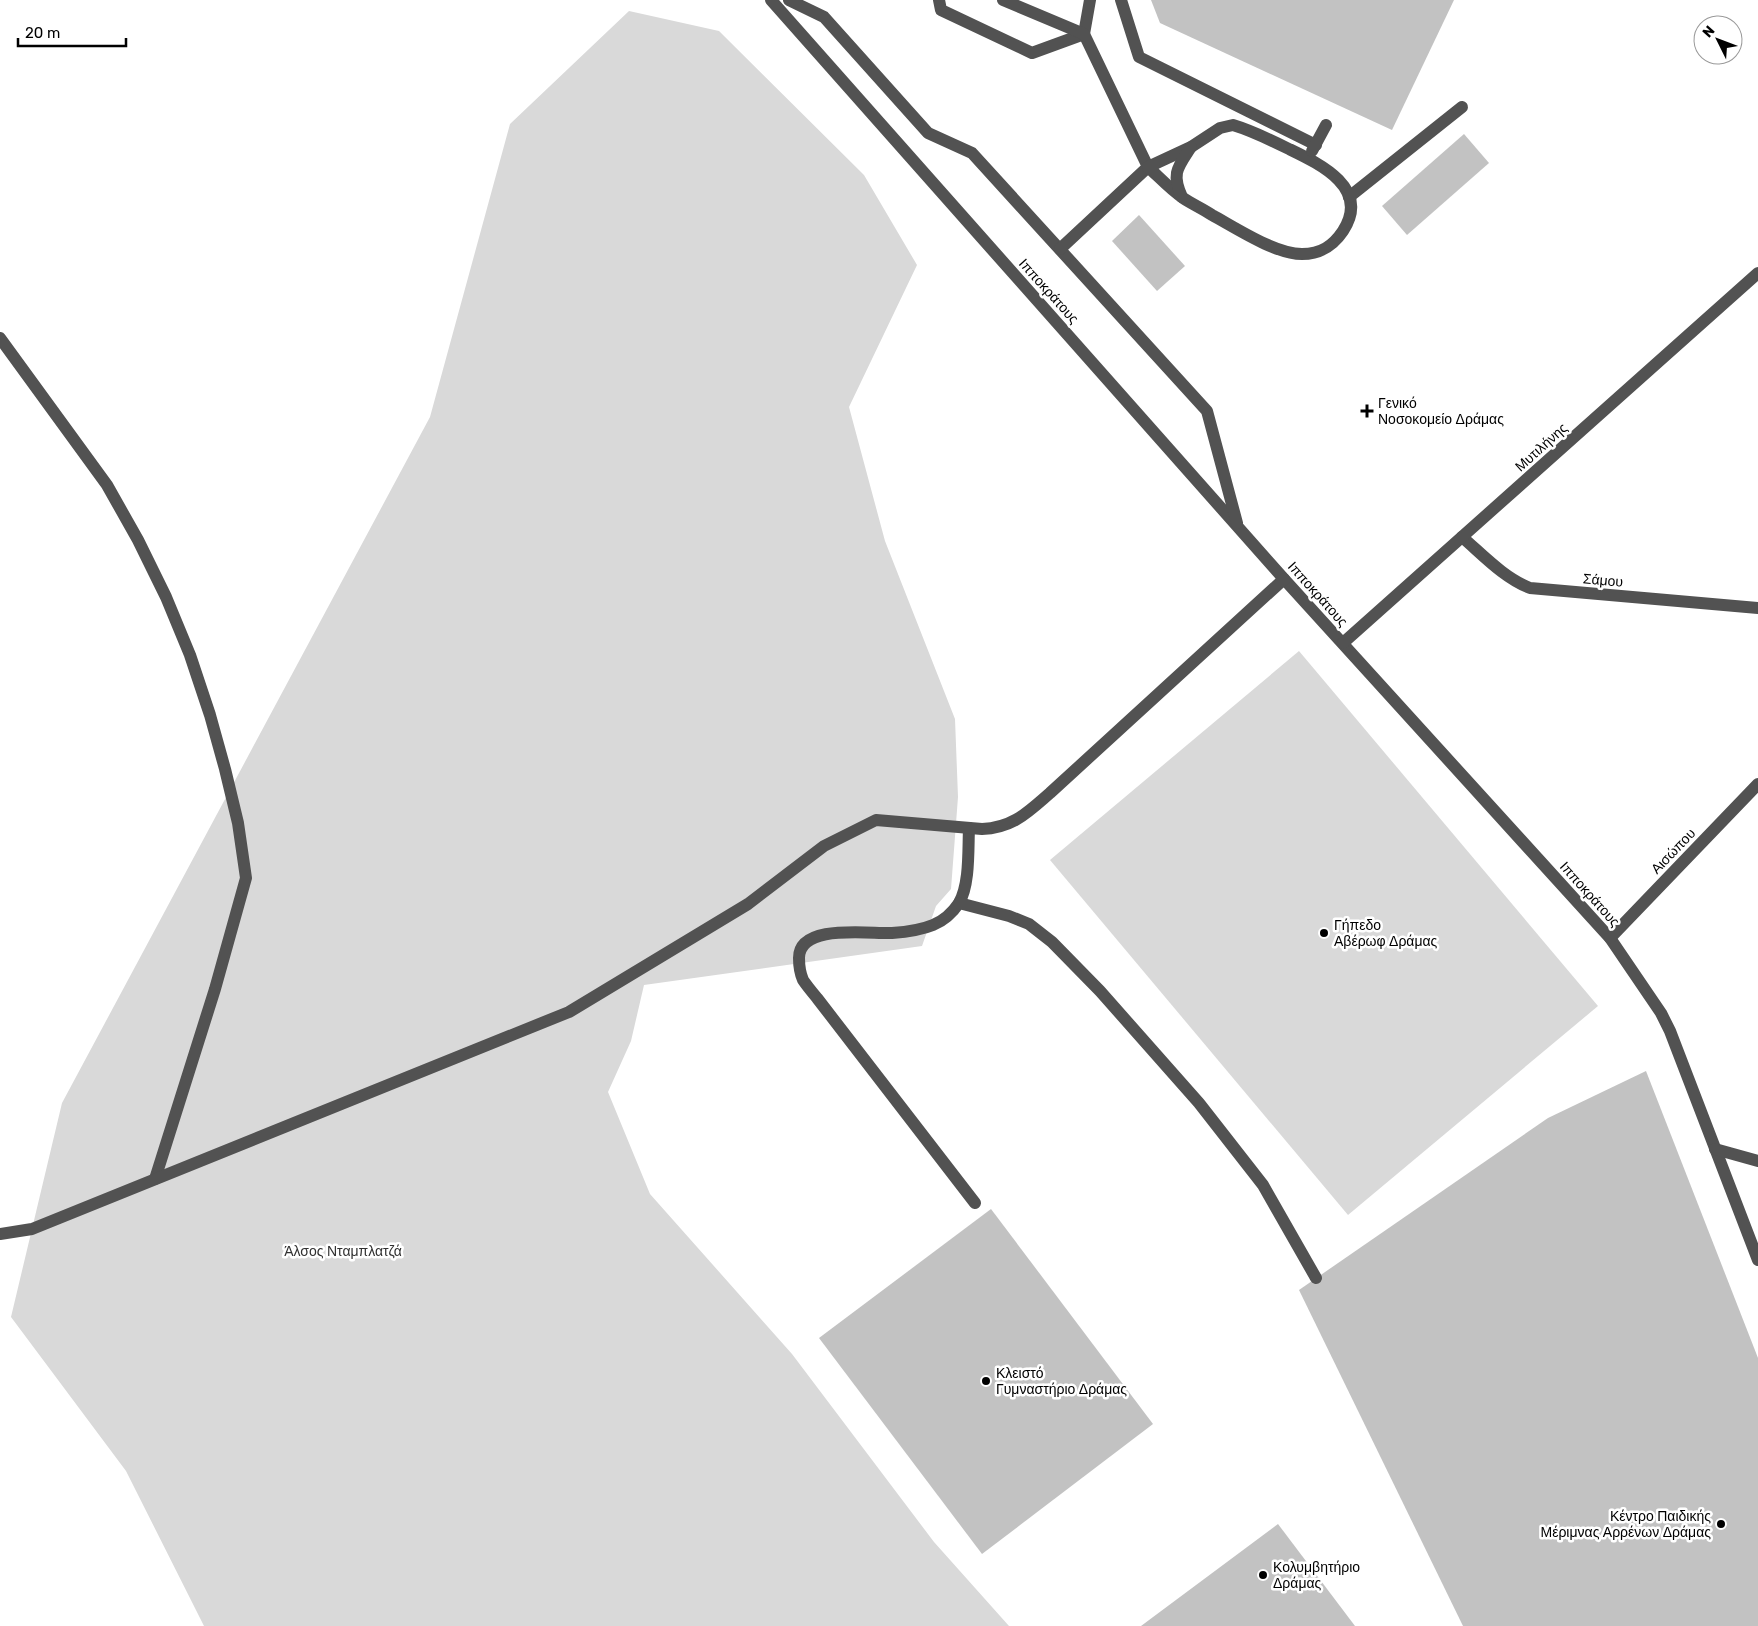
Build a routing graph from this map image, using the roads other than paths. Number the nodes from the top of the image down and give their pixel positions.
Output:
1 (771, 0) edge
2 (788, 0) edge
3 (940, 0) edge
4 (1003, 0) edge
5 (1090, 0) edge
6 (1121, 0) edge
7 (1084, 34) junction
8 (1462, 107) dead end
9 (1326, 125) dead end
10 (1316, 145) junction
11 (1191, 147) junction
12 (1308, 158) junction
13 (1148, 167) junction
14 (1182, 197) junction
15 (1349, 197) junction
16 (1060, 249) junction
17 (1758, 274) edge
18 (0, 338) edge
19 (1238, 527) junction
20 (1462, 537) junction
21 (1284, 579) junction
22 (1758, 608) edge
23 (1343, 643) junction
24 (1758, 784) edge
25 (969, 828) junction
26 (959, 904) junction
27 (1610, 938) junction
28 (1715, 1149) junction
29 (1758, 1161) edge
30 (155, 1180) junction
31 (975, 1203) dead end
32 (0, 1234) edge
33 (1755, 1243) edge
34 (1758, 1260) edge
35 (1316, 1278) dead end

1 - 19 street, Ιπποκράτους
2 - 16 street
3 - 7 street
4 - 7 street
5 - 7 street
6 - 10 street
7 - 13 street
8 - 15 street
9 - 10 street
10 - 12 street
11 - 12 street
11 - 13 street
11 - 14 street
12 - 15 street
13 - 14 street
13 - 16 street
14 - 15 street
16 - 19 street
17 - 20 street, Μυτιλήνης
18 - 30 street
19 - 21 street, Ιπποκράτους
20 - 22 street, Σάμου
20 - 23 street, Μυτιλήνης
21 - 23 street, Ιπποκράτους
21 - 25 street
23 - 27 street, Ιπποκράτους
24 - 27 street, Αισώπου
25 - 26 street
25 - 30 street
26 - 31 street
26 - 35 street
27 - 28 street, Ιπποκράτους
28 - 29 street
28 - 33 street, Ιπποκράτους
30 - 32 street
33 - 34 street, Ιπποκράτους

